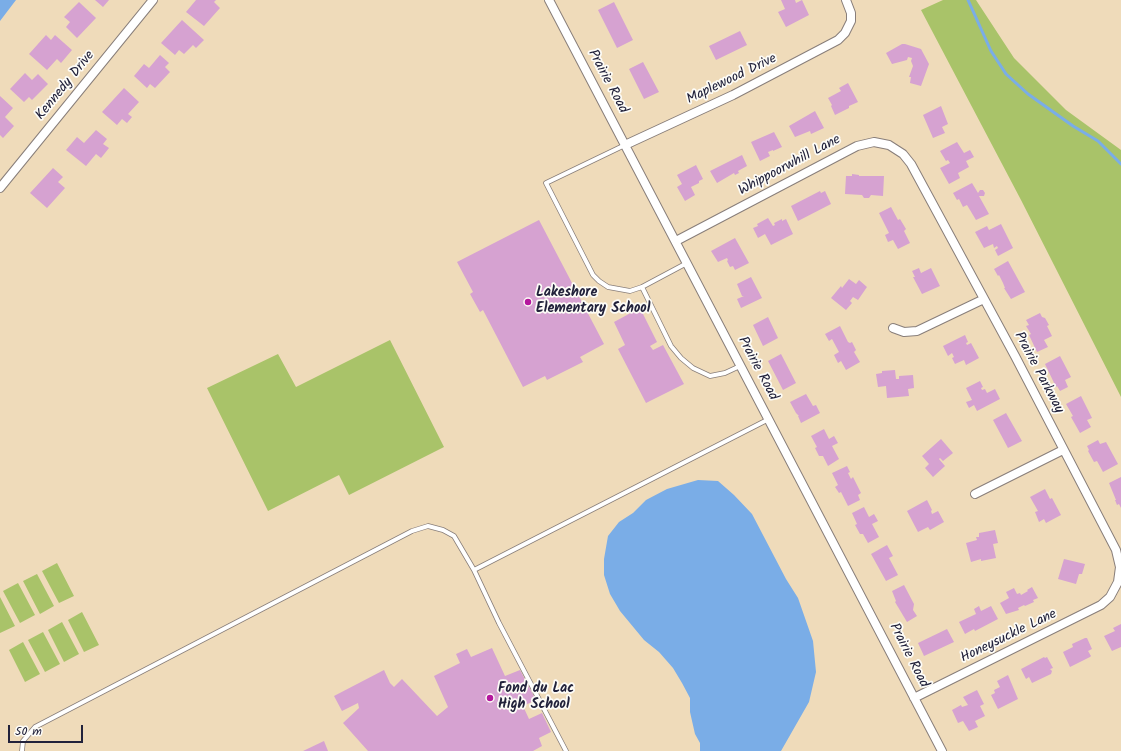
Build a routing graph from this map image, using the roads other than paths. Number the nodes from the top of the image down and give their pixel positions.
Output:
1 (153, 0) edge
2 (549, 0) edge
3 (846, 0) edge
4 (625, 145) junction
5 (913, 168) joint
6 (0, 188) edge
7 (676, 241) junction
8 (687, 263) junction
9 (642, 287) junction
10 (984, 299) junction
11 (893, 328) dead end
12 (740, 365) junction
13 (769, 419) junction
14 (1063, 450) junction
15 (975, 494) dead end
16 (474, 570) junction
17 (1112, 595) joint
18 (914, 698) junction
19 (22, 751) edge
20 (566, 751) edge
21 (942, 751) edge

1 - 6 street, Kennedy Drive
2 - 4 street, Prairie Road
3 - 4 street, Maplewood Drive
4 - 7 street, Prairie Road
4 - 9 lane
5 - 7 street, Whippoorwhill Lane
5 - 10 street, Prairie Parkway
7 - 8 street, Prairie Road
8 - 9 lane
8 - 12 street, Prairie Road
9 - 12 lane
10 - 11 street
10 - 14 street, Prairie Parkway
12 - 13 street, Prairie Road
13 - 16 lane
13 - 18 street, Prairie Road
14 - 15 street
14 - 17 street, Prairie Parkway
16 - 19 lane
16 - 20 lane
17 - 18 street, Honeysuckle Lane
18 - 21 street, Prairie Road

